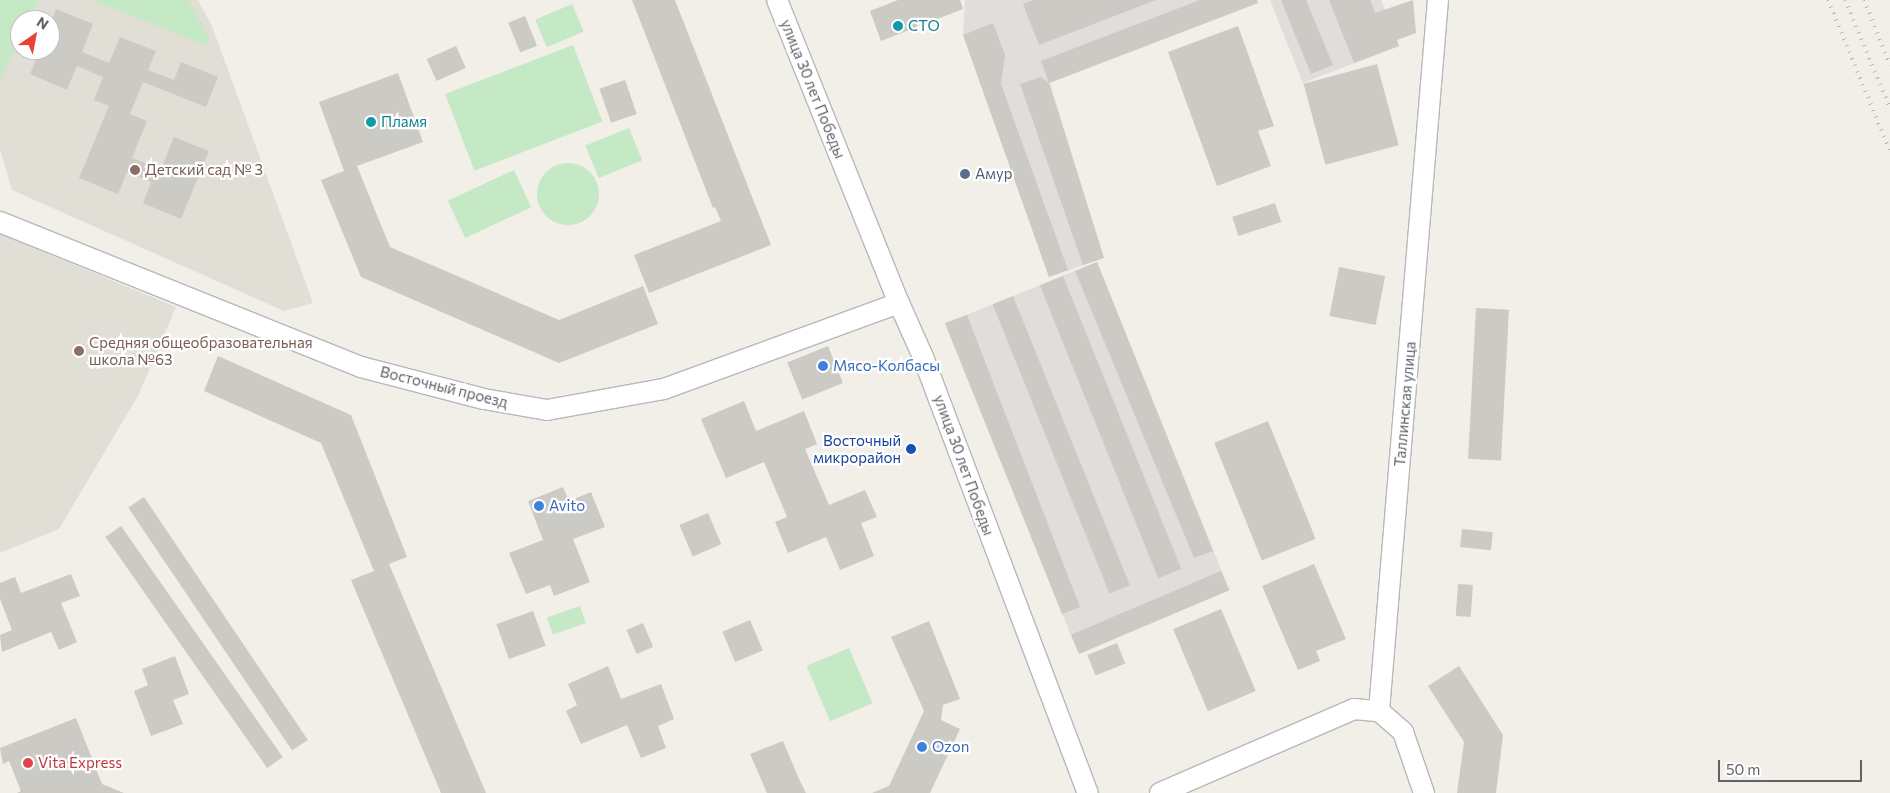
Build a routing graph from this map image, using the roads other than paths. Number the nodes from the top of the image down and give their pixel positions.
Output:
1 (777, 0) edge
2 (1438, 0) edge
3 (0, 222) edge
4 (899, 303) junction
5 (1379, 711) junction
6 (1088, 793) edge
7 (1160, 793) edge
8 (1424, 793) edge

1 - 4 street, улица 30 лет Победы
2 - 5 street, Таллинская улица
3 - 4 street, Восточный проезд
4 - 6 street, улица 30 лет Победы
5 - 7 street
5 - 8 street

